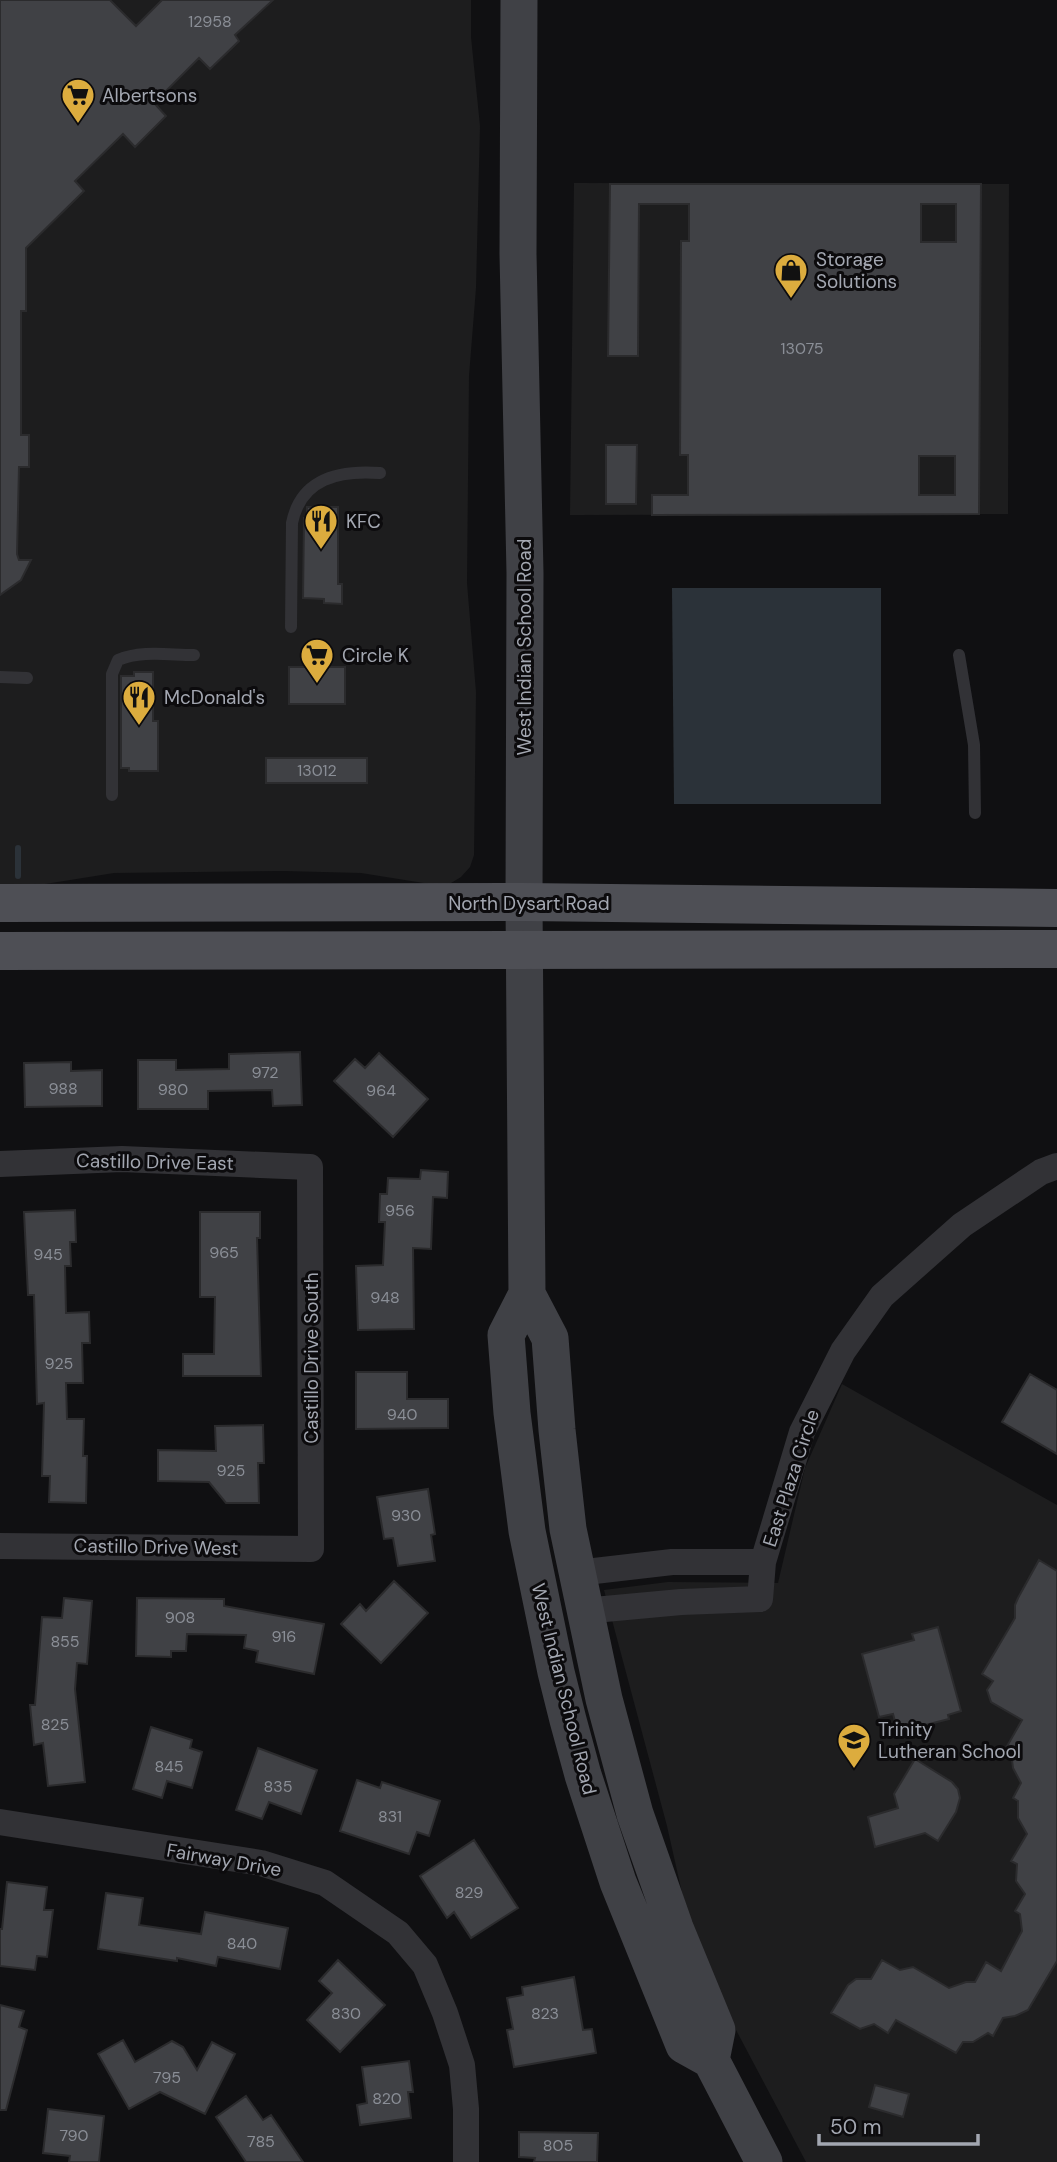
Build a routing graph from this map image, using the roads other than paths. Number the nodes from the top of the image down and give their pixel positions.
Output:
1 (519, 0) edge
2 (380, 472) dead end
3 (291, 627) dead end
4 (959, 654) dead end
5 (194, 655) dead end
6 (0, 677) edge
7 (27, 678) dead end
8 (112, 795) dead end
9 (975, 813) dead end
10 (524, 902) junction
11 (0, 903) edge
12 (1057, 908) edge
13 (1057, 949) edge
14 (525, 950) junction
15 (0, 951) edge
16 (0, 1164) edge
17 (1057, 1166) edge
18 (310, 1167) joint
19 (527, 1294) junction
20 (0, 1546) edge
21 (311, 1549) joint
22 (763, 1562) junction
23 (577, 1573) junction
24 (583, 1611) junction
25 (0, 1822) edge
26 (710, 2060) junction
27 (467, 2162) edge
28 (764, 2162) edge

1 - 10 main road, West Indian School Road
2 - 3 lane
4 - 9 lane
5 - 8 lane
6 - 7 lane
10 - 11 main road, North Dysart Road
10 - 12 main road, North Dysart Road
10 - 14 main road, West Indian School Road
13 - 14 main road
14 - 15 main road
14 - 19 main road, West Indian School Road
16 - 18 street, Castillo Drive East
17 - 22 street, East Plaza Circle
18 - 21 street, Castillo Drive South
19 - 23 main road, West Indian School Road
19 - 26 main road, West Indian School Road
20 - 21 street, Castillo Drive West
22 - 23 street, East Plaza Circle
22 - 24 street, East Plaza Circle
23 - 24 main road, West Indian School Road
24 - 26 main road, West Indian School Road
25 - 27 street, Fairway Drive
26 - 28 main road, West Indian School Road

